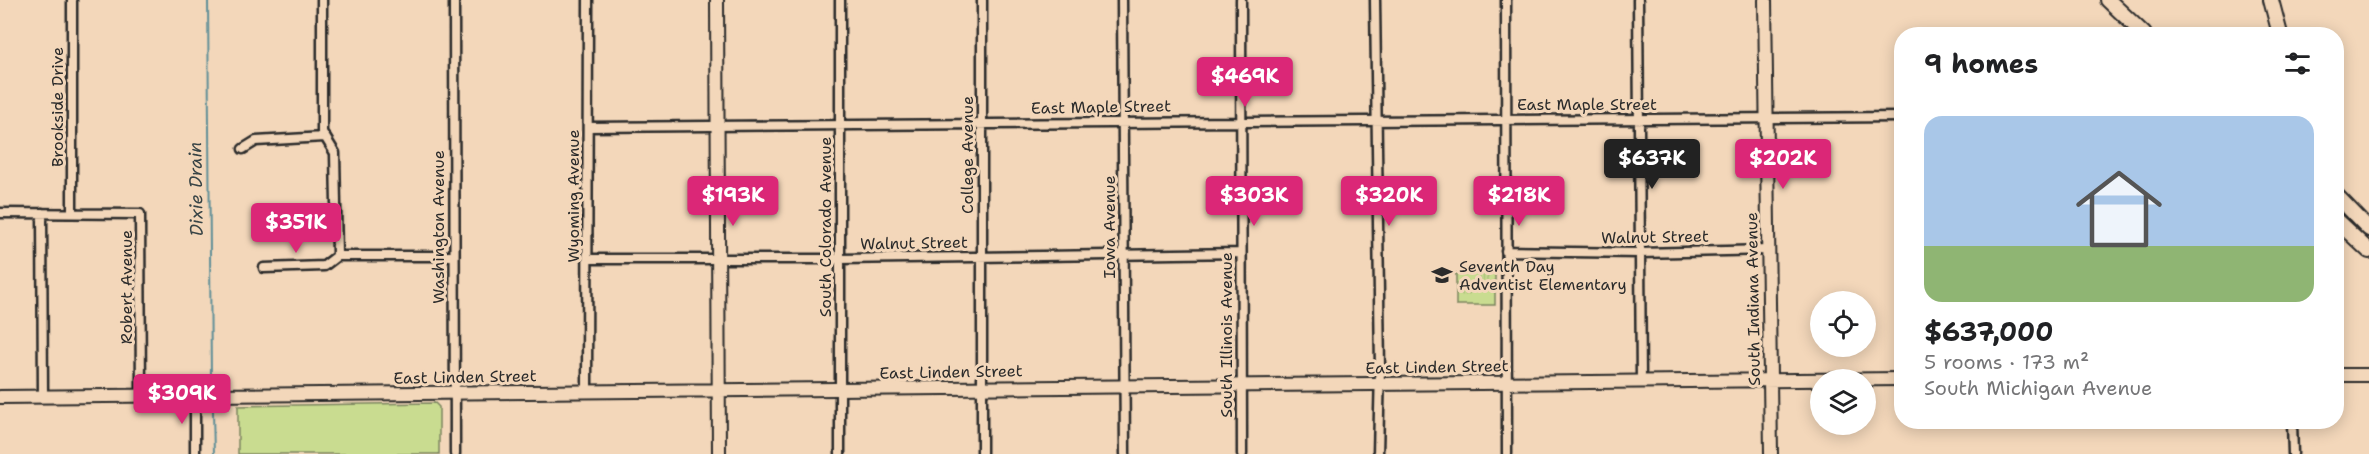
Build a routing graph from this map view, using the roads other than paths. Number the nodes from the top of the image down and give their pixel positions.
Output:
1 (72, 0) edge
2 (322, 0) edge
3 (454, 0) edge
4 (588, 0) edge
5 (717, 0) edge
6 (840, 0) edge
7 (982, 0) edge
8 (1122, 0) edge
9 (1241, 0) edge
10 (1375, 0) edge
11 (1506, 0) edge
12 (1638, 0) edge
13 (1764, 0) edge
14 (2108, 0) edge
15 (2271, 0) edge
16 (2137, 27) edge
17 (2278, 27) edge
18 (1894, 117) edge
19 (1638, 118) junction
20 (1767, 118) junction
21 (1506, 119) junction
22 (1376, 120) junction
23 (1241, 121) junction
24 (1124, 122) junction
25 (981, 124) junction
26 (840, 125) junction
27 (718, 126) junction
28 (588, 127) junction
29 (324, 137) junction
30 (243, 149) dead end
31 (2344, 203) edge
32 (0, 213) edge
33 (42, 213) junction
34 (72, 213) junction
35 (2344, 227) edge
36 (2368, 229) edge
37 (1769, 250) junction
38 (2369, 250) edge
39 (1506, 251) junction
40 (1240, 253) junction
41 (1640, 253) junction
42 (1125, 254) junction
43 (453, 256) junction
44 (982, 257) junction
45 (335, 259) junction
46 (588, 259) junction
47 (840, 259) junction
48 (718, 260) junction
49 (264, 268) dead end
50 (2344, 375) edge
51 (2369, 375) edge
52 (1894, 378) edge
53 (1770, 380) junction
54 (1641, 381) junction
55 (1506, 383) junction
56 (1379, 384) junction
57 (1242, 385) junction
58 (1125, 386) junction
59 (982, 388) junction
60 (840, 389) junction
61 (719, 391) junction
62 (587, 392) junction
63 (453, 394) junction
64 (141, 396) junction
65 (195, 396) junction
66 (0, 397) edge
67 (43, 397) junction
68 (2292, 429) edge
69 (195, 454) edge
70 (455, 454) edge
71 (719, 454) edge
72 (840, 454) edge
73 (982, 454) edge
74 (1125, 454) edge
75 (1242, 454) edge
76 (1378, 454) edge
77 (1507, 454) edge
78 (1771, 454) edge
79 (2293, 454) edge

1 - 34 street, Brookside Drive
2 - 29 street
3 - 43 street, Washington Avenue
4 - 28 street, Wyoming Avenue
5 - 27 main road
6 - 26 street, South Colorado Avenue
7 - 25 street, College Avenue
8 - 24 street, Iowa Avenue
9 - 23 street, South Illinois Avenue
10 - 22 street
11 - 21 street
12 - 19 street
13 - 20 main road, South Indiana Avenue
14 - 16 main road
15 - 17 main road
18 - 20 street, East Maple Street
19 - 20 street, East Maple Street
19 - 21 street, East Maple Street
19 - 41 street
20 - 37 main road, South Indiana Avenue
21 - 22 street, East Maple Street
21 - 39 street
22 - 23 street, East Maple Street
22 - 56 street
23 - 24 street, East Maple Street
23 - 40 street, South Illinois Avenue
24 - 25 street, East Maple Street
24 - 42 street, Iowa Avenue
25 - 26 street, East Maple Street
25 - 44 street, College Avenue
26 - 27 street, East Maple Street
26 - 47 street, South Colorado Avenue
27 - 28 street, East Maple Street
27 - 48 main road
28 - 46 street, Wyoming Avenue
29 - 30 street
29 - 45 street
31 - 36 main road
32 - 33 street
33 - 34 street
33 - 67 street
34 - 64 street, Robert Avenue
35 - 38 main road
37 - 41 street, Walnut Street
37 - 53 main road, South Indiana Avenue
39 - 41 street, Walnut Street
39 - 55 street
40 - 42 street, Walnut Street
40 - 57 street, South Illinois Avenue
41 - 54 street
42 - 44 street, Walnut Street
42 - 58 street, Iowa Avenue
43 - 45 street
43 - 63 street, Washington Avenue
44 - 47 street, Walnut Street
44 - 59 street, College Avenue
45 - 49 street
46 - 48 street, Walnut Street
46 - 62 street, Wyoming Avenue
47 - 48 street, Walnut Street
47 - 60 street, South Colorado Avenue
48 - 61 main road
50 - 51 main road
52 - 53 main road, East Linden Street
53 - 54 main road, East Linden Street
53 - 78 main road, South Indiana Avenue
54 - 55 main road, East Linden Street
55 - 56 main road, East Linden Street
55 - 77 street
56 - 57 main road, East Linden Street
56 - 76 street
57 - 58 main road, East Linden Street
57 - 75 street, South Illinois Avenue
58 - 59 main road, East Linden Street
58 - 74 street, Iowa Avenue
59 - 60 main road, East Linden Street
59 - 73 street, College Avenue
60 - 61 main road, East Linden Street
60 - 72 street, South Colorado Avenue
61 - 62 main road, East Linden Street
61 - 71 main road
62 - 63 main road, East Linden Street
63 - 65 main road, East Linden Street
63 - 70 street, Washington Avenue
64 - 65 main road, East Linden Street
64 - 67 main road, East Linden Street
65 - 69 street
66 - 67 main road, East Linden Street
68 - 79 street

